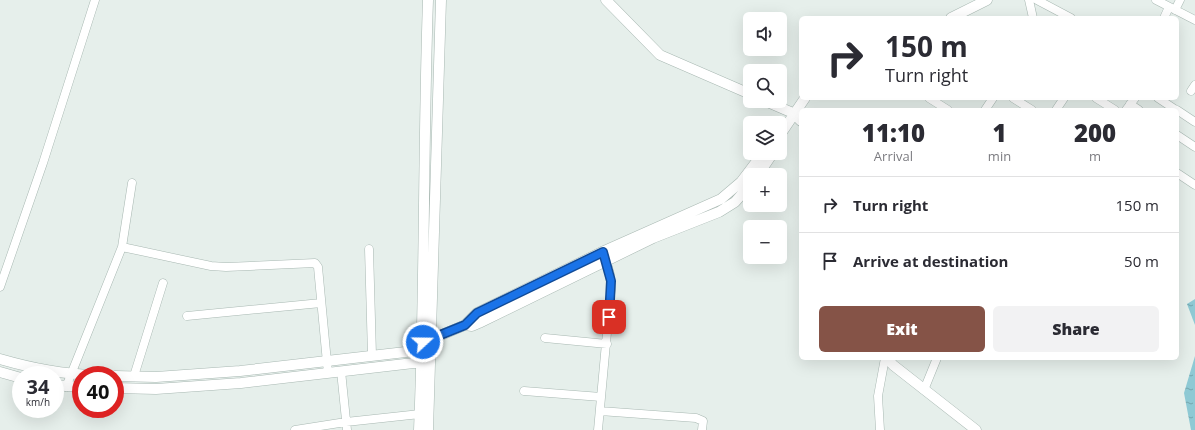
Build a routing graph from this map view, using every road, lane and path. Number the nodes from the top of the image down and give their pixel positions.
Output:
1 (95, 0) edge
2 (428, 0) edge
3 (441, 0) edge
4 (606, 0) edge
5 (987, 0) edge
6 (1029, 0) edge
7 (1038, 0) edge
8 (1156, 0) edge
9 (1180, 0) edge
10 (1172, 8) junction
11 (955, 16) edge
12 (1033, 16) edge
13 (1067, 16) edge
14 (1166, 16) edge
15 (1195, 20) edge
16 (743, 91) edge
17 (803, 100) edge
18 (932, 100) edge
19 (1016, 100) edge
20 (1099, 100) edge
21 (1161, 100) edge
22 (780, 108) edge
23 (945, 108) edge
24 (1029, 108) edge
25 (1112, 108) edge
26 (1174, 108) edge
27 (1179, 111) edge
28 (793, 114) junction
29 (799, 119) edge
30 (1195, 122) edge
31 (787, 124) edge
32 (1179, 136) edge
33 (1195, 147) edge
34 (758, 160) edge
35 (1179, 174) edge
36 (132, 183) dead end
37 (1195, 185) edge
38 (743, 192) edge
39 (122, 247) junction
40 (369, 248) dead end
41 (605, 256) junction
42 (163, 283) dead end
43 (0, 287) edge
44 (321, 303) junction
45 (187, 316) dead end
46 (545, 338) dead end
47 (426, 344) junction
48 (606, 344) junction
49 (372, 355) junction
50 (0, 359) edge
51 (886, 360) edge
52 (888, 360) edge
53 (937, 360) edge
54 (327, 362) junction
55 (422, 362) junction
56 (342, 371) junction
57 (0, 372) edge
58 (71, 374) junction
59 (328, 374) junction
60 (12, 375) edge
61 (124, 376) edge
62 (134, 376) junction
63 (147, 377) junction
64 (66, 387) joint
65 (72, 387) edge
66 (124, 388) edge
67 (147, 389) junction
68 (924, 390) junction
69 (524, 391) dead end
70 (601, 397) junction
71 (600, 411) junction
72 (420, 414) junction
73 (347, 426) edge
74 (295, 430) edge
75 (419, 430) edge
76 (428, 430) edge
77 (598, 430) edge
78 (702, 430) edge
79 (880, 430) edge
80 (976, 430) edge

1 - 43 street
2 - 47 street
3 - 47 street
4 - 16 street
5 - 11 street
6 - 12 street
7 - 13 street
8 - 10 street
9 - 10 street
10 - 14 street
10 - 15 street
17 - 28 street
18 - 23 street
19 - 24 street
20 - 25 street
21 - 26 street
22 - 28 street
27 - 30 street
28 - 29 street
28 - 31 street
32 - 33 street
34 - 41 street
35 - 37 street
36 - 39 street
38 - 41 street
39 - 44 street
39 - 58 street
40 - 49 street
41 - 47 street
41 - 48 street
42 - 62 street
44 - 45 street
44 - 54 street
46 - 48 street
47 - 49 street
47 - 55 street
47 - 76 street
48 - 70 street
49 - 54 street
50 - 58 street
51 - 79 street
52 - 68 street
53 - 68 street
54 - 59 street
54 - 63 street
55 - 56 street
55 - 72 street
56 - 59 street
56 - 73 street
57 - 60 street
58 - 64 street
59 - 67 street
61 - 62 street
62 - 63 street
63 - 67 street
64 - 65 street
66 - 67 street
68 - 80 street
69 - 70 street
70 - 71 street
71 - 77 street
71 - 78 street
72 - 73 street
72 - 75 street
73 - 74 street

